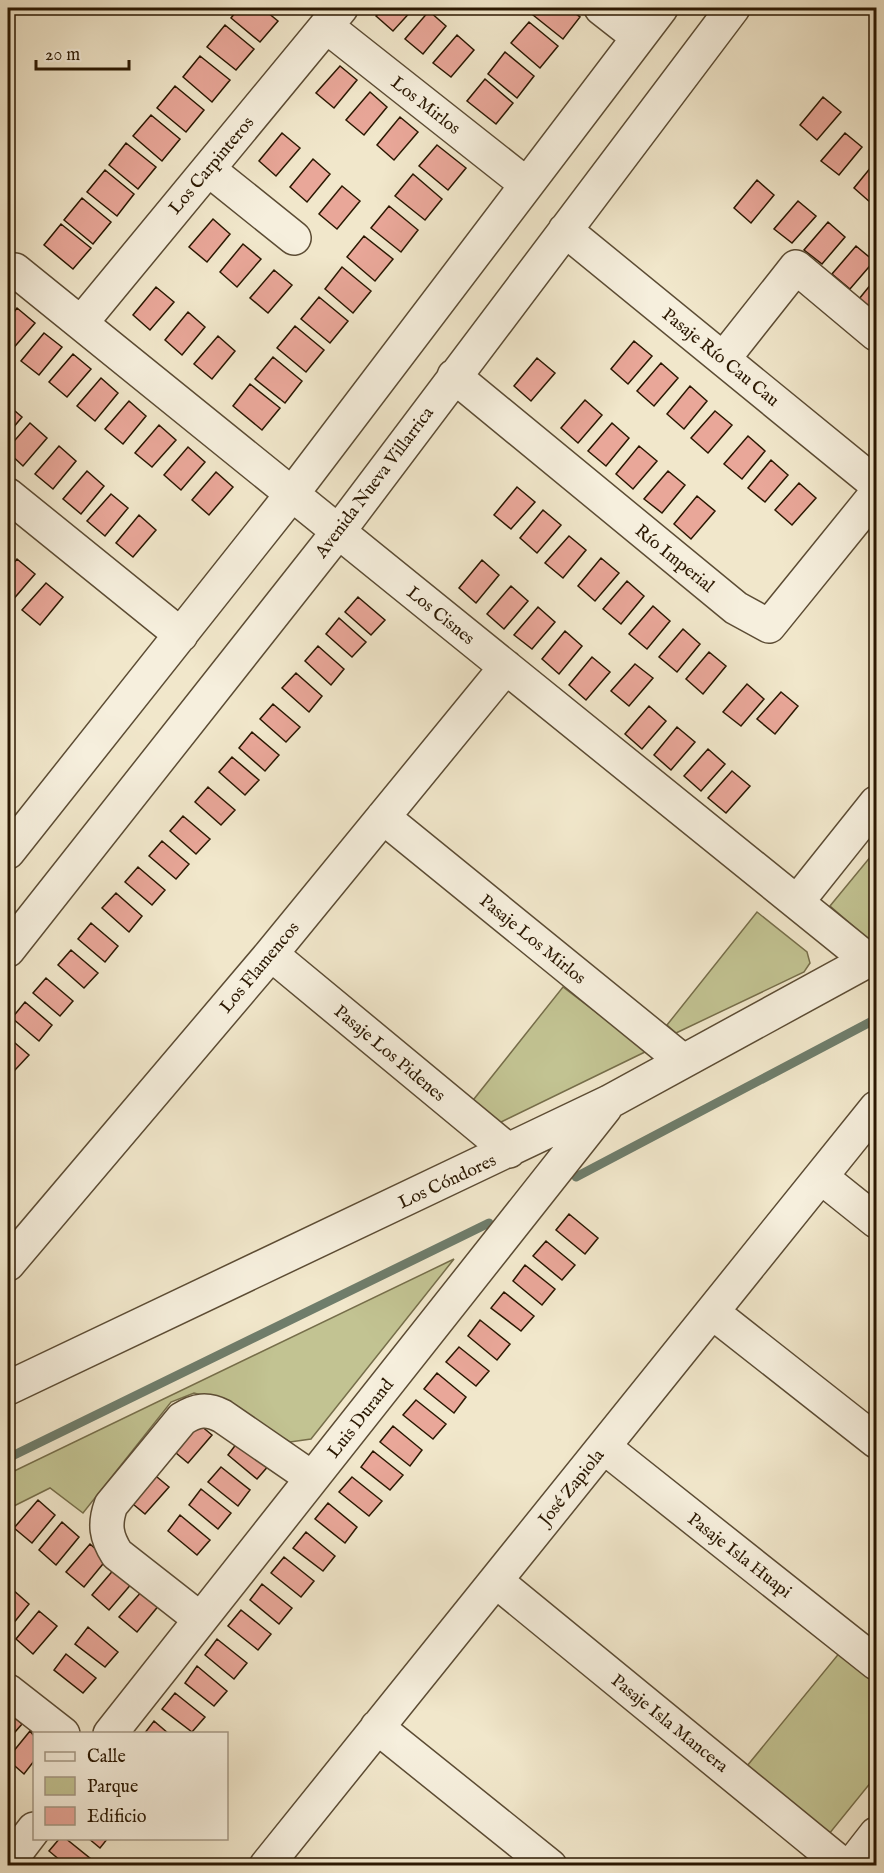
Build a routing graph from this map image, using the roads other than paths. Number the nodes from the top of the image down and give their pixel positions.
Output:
1 (601, 8) edge
2 (661, 8) edge
3 (733, 8) edge
4 (334, 17) edge
5 (638, 37) junction
6 (208, 169) junction
7 (526, 184) junction
8 (565, 230) junction
9 (294, 238) dead end
10 (15, 270) dead end
11 (81, 323) junction
12 (876, 334) edge
13 (724, 358) junction
14 (454, 376) junction
15 (876, 484) edge
16 (292, 494) junction
17 (876, 494) edge
18 (8, 495) edge
19 (338, 532) junction
20 (181, 635) junction
21 (506, 667) junction
22 (876, 803) edge
23 (383, 817) junction
24 (8, 852) edge
25 (797, 902) junction
26 (8, 950) edge
27 (271, 954) junction
28 (872, 958) edge
29 (683, 1061) junction
30 (609, 1102) junction
31 (876, 1108) edge
32 (509, 1151) junction
33 (821, 1177) junction
34 (876, 1221) edge
35 (8, 1264) edge
36 (712, 1312) junction
37 (8, 1388) edge
38 (876, 1441) edge
39 (604, 1447) junction
40 (312, 1478) junction
41 (496, 1581) junction
42 (200, 1619) junction
43 (876, 1663) edge
44 (8, 1691) edge
45 (377, 1727) junction
46 (60, 1732) edge
47 (112, 1732) edge
48 (33, 1830) edge
49 (876, 1834) edge
50 (8, 1863) edge
51 (267, 1866) edge
52 (550, 1866) edge
53 (844, 1866) edge
54 (851, 1866) edge

1 - 5 street
2 - 5 street
3 - 8 street, Avenida Nueva Villarrica
4 - 6 street, Los Carpinteros
4 - 7 street, Los Mirlos
5 - 7 street
6 - 9 street
6 - 11 street, Los Carpinteros
7 - 16 street
8 - 13 street, Pasaje Río Cau Cau
8 - 14 street, Avenida Nueva Villarrica
10 - 11 street, Los Cisnes
11 - 16 street, Los Cisnes
12 - 13 street
13 - 15 street, Pasaje Río Cau Cau
14 - 17 street, Río Imperial
14 - 19 street, Avenida Nueva Villarrica
16 - 19 street, Los Cisnes
16 - 20 street
18 - 20 street
19 - 21 street, Los Cisnes
19 - 26 street, Avenida Nueva Villarrica
20 - 24 street
21 - 23 street, Los Flamencos
21 - 25 street, Los Cisnes
22 - 25 street
23 - 27 street, Los Flamencos
23 - 29 street, Pasaje Los Mirlos
25 - 28 street, Los Cisnes
27 - 32 street, Pasaje Los Pidenes
27 - 35 street, Los Flamencos
28 - 29 street, Los Cóndores
29 - 30 street, Los Cóndores
30 - 32 street, Los Cóndores
30 - 40 street, Luis Durand
31 - 33 street, José Zapiola
32 - 37 street, Los Cóndores
33 - 34 street
33 - 36 street, José Zapiola
36 - 38 street
36 - 39 street, José Zapiola
39 - 41 street, José Zapiola
39 - 43 street, Pasaje Isla Huapi
40 - 42 street, Luis Durand
40 - 42 street
41 - 45 street, José Zapiola
41 - 53 street, Pasaje Isla Mancera
42 - 47 street, Luis Durand
44 - 46 street
45 - 51 street, José Zapiola
45 - 52 street
48 - 50 street
49 - 54 street

